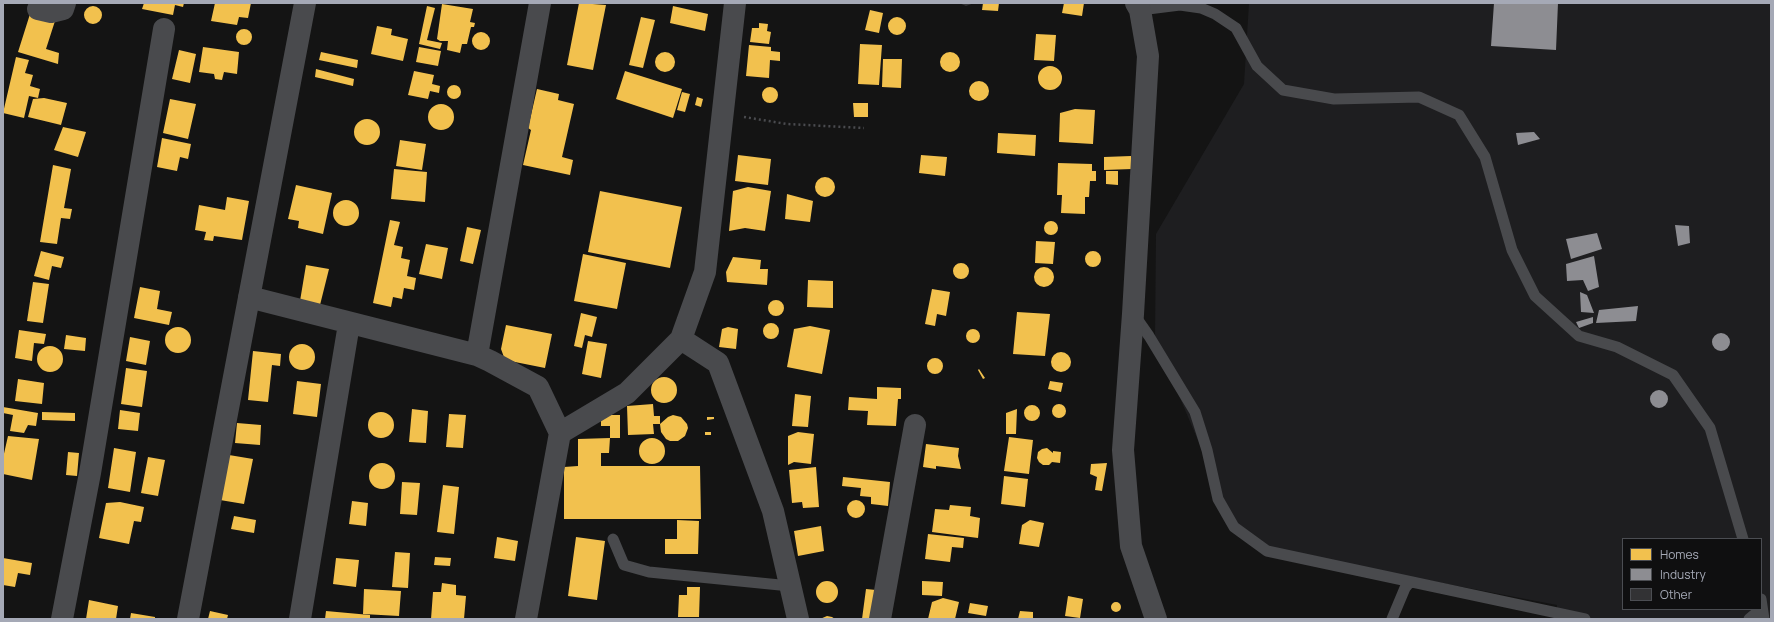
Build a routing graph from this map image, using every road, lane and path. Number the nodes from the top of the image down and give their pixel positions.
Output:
1 (65, 3) edge
2 (305, 3) edge
3 (540, 3) edge
4 (735, 3) edge
5 (1138, 6) edge
6 (38, 10) dead end
7 (164, 29) dead end
8 (722, 114) junction
9 (864, 128) dead end
10 (249, 298) junction
11 (1133, 314) junction
12 (349, 324) junction
13 (682, 339) junction
14 (477, 355) junction
15 (916, 425) dead end
16 (560, 432) junction
17 (1743, 538) edge
18 (613, 539) dead end
19 (1410, 582) junction
20 (790, 586) junction
21 (1757, 610) edge
22 (62, 619) edge
23 (188, 619) edge
24 (300, 619) edge
25 (526, 619) edge
26 (798, 619) edge
27 (880, 619) edge
28 (1156, 619) edge
29 (1392, 619) edge
30 (1585, 619) edge
31 (1749, 619) edge

1 - 6 street
2 - 10 street
3 - 14 street
4 - 8 street
5 - 11 street
5 - 17 lane
7 - 22 street
8 - 9 path
8 - 13 street
10 - 12 street
10 - 23 street
11 - 19 lane
11 - 28 street
12 - 14 street
12 - 24 street
13 - 16 street
13 - 20 street
14 - 16 street
15 - 27 street
16 - 25 street
18 - 20 lane
19 - 29 lane
19 - 30 lane
20 - 26 street
21 - 31 lane

